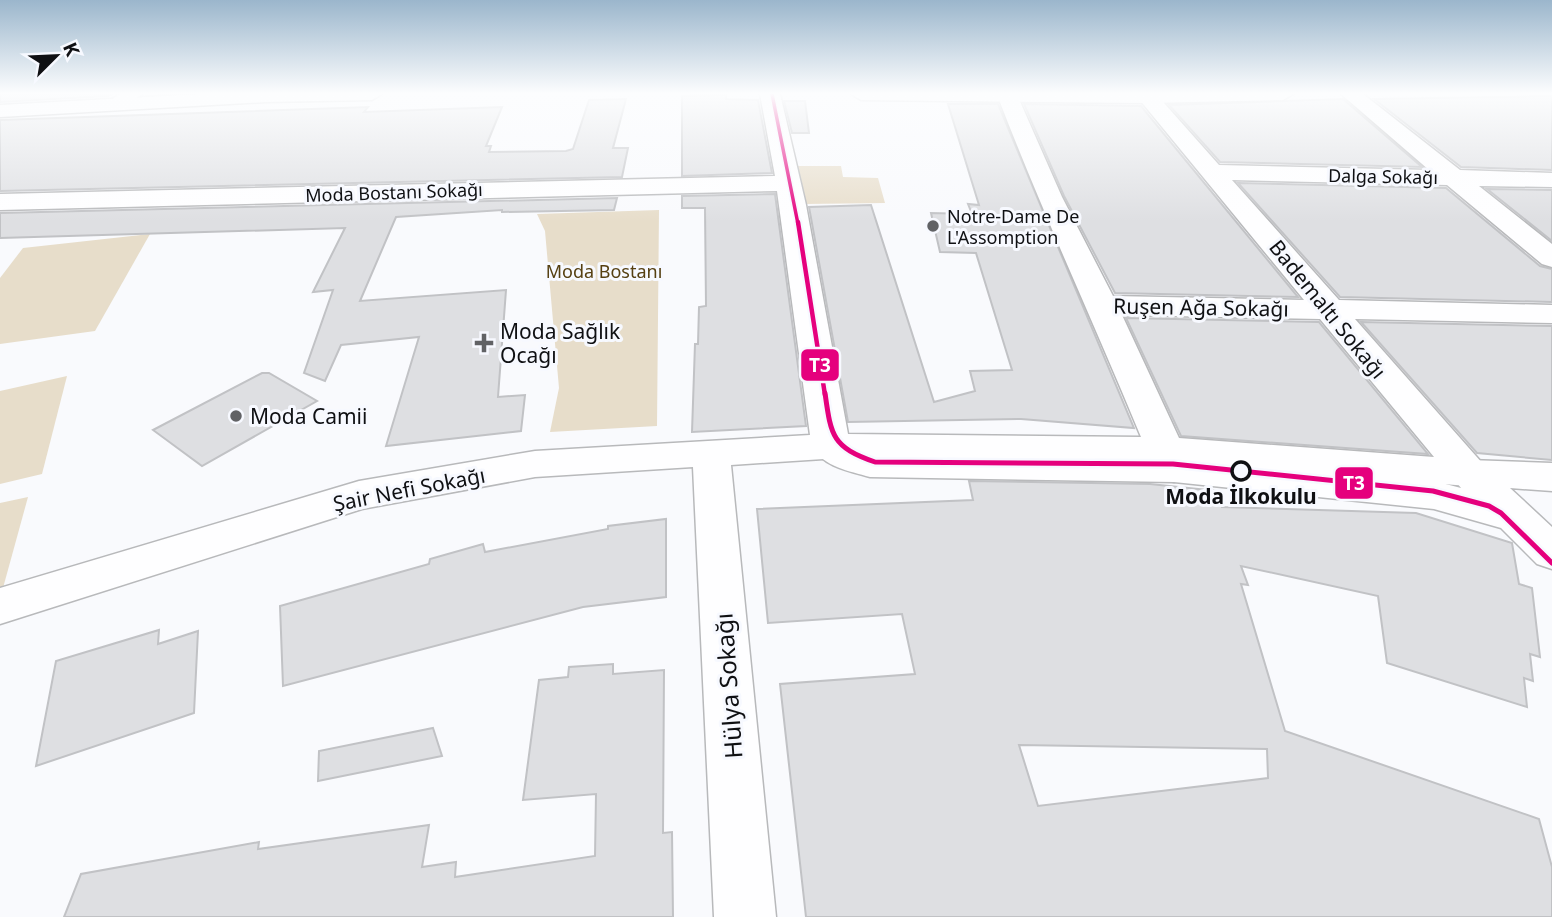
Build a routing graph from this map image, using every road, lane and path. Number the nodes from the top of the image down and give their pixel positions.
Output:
1 (779, 137) edge
2 (1024, 137) edge
3 (1183, 137) edge
4 (1403, 137) edge
5 (1214, 172) junction
6 (1451, 177) junction
7 (1552, 180) edge
8 (788, 183) junction
9 (0, 202) edge
10 (1552, 258) edge
11 (1102, 305) junction
12 (1330, 309) junction
13 (1552, 314) edge
14 (831, 447) junction
15 (711, 454) junction
16 (1170, 459) junction
17 (1469, 473) junction
18 (1552, 477) edge
19 (1514, 517) junction
20 (1552, 553) edge
21 (0, 606) edge
22 (745, 917) edge

1 - 8 street
2 - 11 street
3 - 5 street, Bademaltı Sokağı
4 - 6 street
5 - 6 street, Dalga Sokağı
5 - 12 street, Bademaltı Sokağı
6 - 7 street, Dalga Sokağı
6 - 10 street
8 - 9 street, Moda Bostanı Sokağı
8 - 14 street
11 - 12 street, Ruşen Ağa Sokağı
11 - 16 street
12 - 13 street, Ruşen Ağa Sokağı
12 - 17 street, Bademaltı Sokağı
14 - 15 street, Şair Nefi Sokağı
14 - 16 street, Şair Nefi Sokağı
15 - 21 street, Şair Nefi Sokağı
15 - 22 street, Hülya Sokağı
16 - 17 street, Şair Nefi Sokağı
16 - 19 street, Şair Nefi Sokağı
17 - 18 street, Şair Nefi Sokağı
17 - 19 street, Bademaltı Sokağı
19 - 20 street, Bademaltı Sokağı

